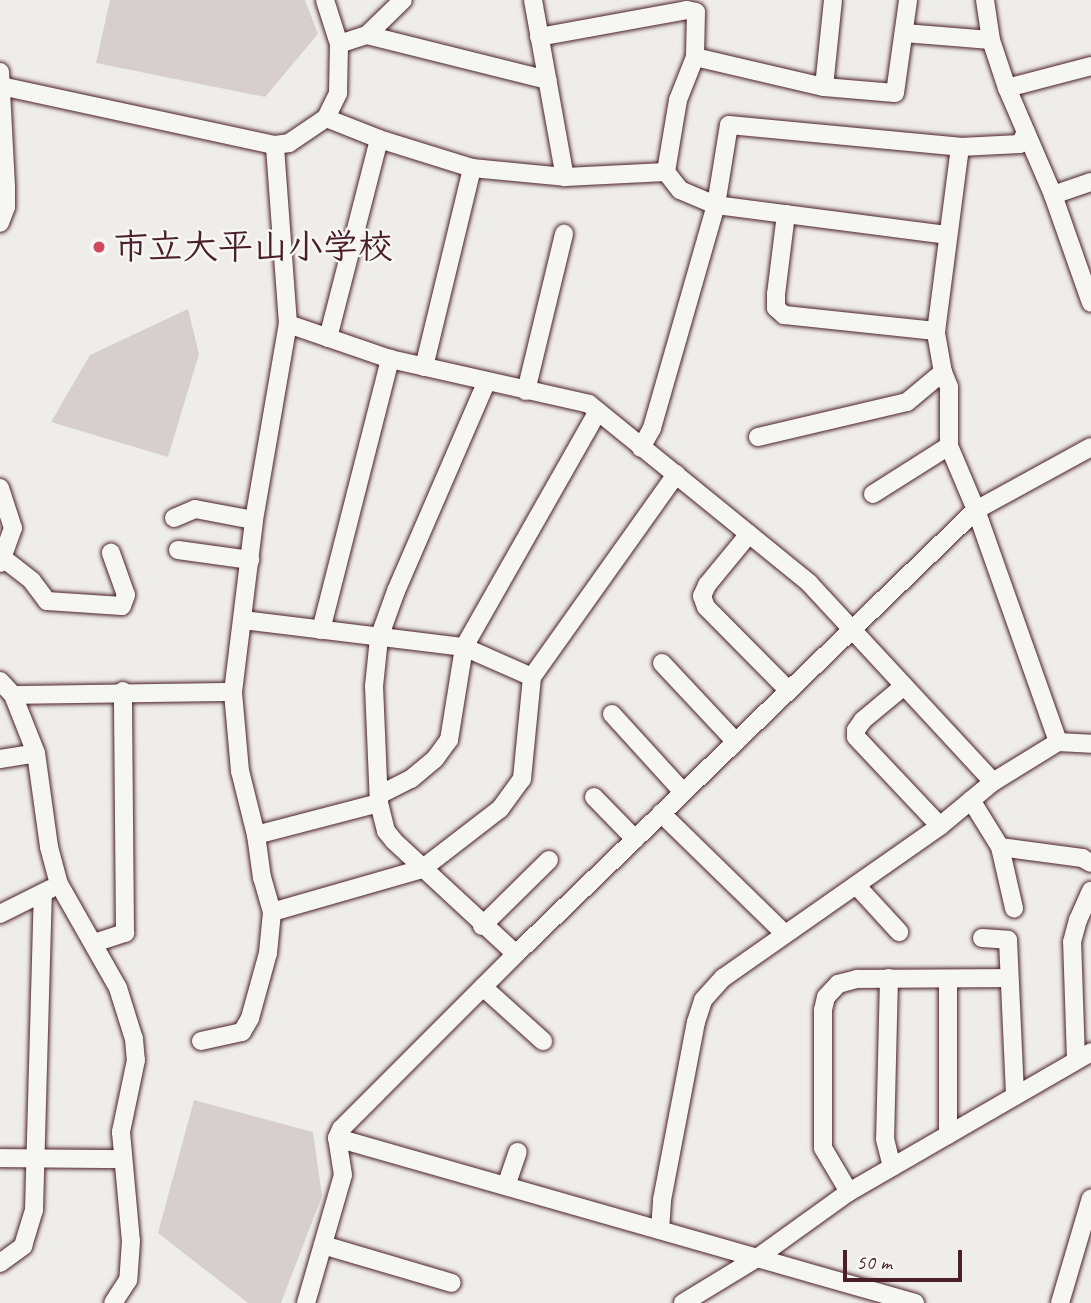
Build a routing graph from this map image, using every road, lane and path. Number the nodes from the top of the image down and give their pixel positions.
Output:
1 (325, 0) edge
2 (403, 0) edge
3 (533, 0) edge
4 (833, 0) edge
5 (908, 0) edge
6 (985, 0) edge
7 (904, 33) junction
8 (368, 35) junction
9 (540, 37) junction
10 (991, 40) junction
11 (338, 44) junction
12 (695, 57) junction
13 (1091, 66) edge
14 (1, 79) edge
15 (547, 80) junction
16 (824, 86) junction
17 (1007, 88) junction
18 (326, 118) junction
19 (1026, 132) junction
20 (379, 139) junction
21 (275, 145) junction
22 (960, 147) junction
23 (472, 168) junction
24 (666, 172) junction
25 (565, 177) junction
26 (1091, 182) edge
27 (1053, 195) junction
28 (716, 205) junction
29 (786, 214) junction
30 (0, 223) edge
31 (564, 234) dead end
32 (947, 235) junction
33 (1091, 303) edge
34 (288, 324) junction
35 (936, 331) junction
36 (328, 338) junction
37 (390, 359) junction
38 (424, 367) junction
39 (943, 372) junction
40 (486, 383) junction
41 (526, 391) junction
42 (598, 411) junction
43 (758, 437) dead end
44 (949, 446) junction
45 (1091, 447) edge
46 (641, 448) junction
47 (676, 474) junction
48 (0, 488) edge
49 (873, 494) dead end
50 (976, 510) junction
51 (174, 518) dead end
52 (254, 520) junction
53 (749, 534) junction
54 (3, 550) edge
55 (178, 550) dead end
56 (111, 553) dead end
57 (250, 560) junction
58 (243, 620) junction
59 (852, 627) junction
60 (321, 630) junction
61 (379, 638) junction
62 (464, 647) junction
63 (662, 663) dead end
64 (533, 677) junction
65 (0, 681) edge
66 (904, 686) junction
67 (788, 690) junction
68 (123, 691) junction
69 (233, 692) junction
70 (13, 695) junction
71 (612, 714) dead end
72 (735, 741) junction
73 (1058, 742) junction
74 (1091, 744) edge
75 (36, 753) junction
76 (0, 759) edge
77 (993, 782) junction
78 (683, 792) junction
79 (594, 797) dead end
80 (379, 799) junction
81 (971, 800) junction
82 (662, 813) junction
83 (940, 826) junction
84 (256, 835) junction
85 (635, 839) junction
86 (1000, 847) junction
87 (550, 860) dead end
88 (1091, 863) edge
89 (422, 869) junction
90 (856, 885) junction
91 (51, 889) junction
92 (1091, 891) edge
93 (1014, 908) dead end
94 (272, 912) junction
95 (0, 914) edge
96 (482, 926) junction
97 (899, 932) dead end
98 (785, 934) junction
99 (982, 938) dead end
100 (94, 943) junction
101 (516, 954) junction
102 (889, 978) junction
103 (1009, 978) junction
104 (948, 979) junction
105 (484, 987) junction
106 (201, 1041) dead end
107 (543, 1041) dead end
108 (1083, 1056) edge
109 (1015, 1096) junction
110 (948, 1135) junction
111 (337, 1138) junction
112 (518, 1152) dead end
113 (37, 1157) junction
114 (0, 1158) edge
115 (122, 1159) junction
116 (892, 1167) junction
117 (506, 1186) junction
118 (849, 1192) junction
119 (1091, 1198) edge
120 (660, 1230) junction
121 (323, 1245) junction
122 (757, 1258) junction
123 (0, 1263) edge
124 (452, 1283) dead end
125 (113, 1303) edge
126 (306, 1303) edge
127 (682, 1303) edge
128 (915, 1303) edge
129 (1060, 1303) edge

1 - 11 street
2 - 8 street
3 - 9 street
4 - 16 street
5 - 7 street
6 - 10 street
7 - 10 street
7 - 16 street
8 - 11 street
8 - 15 street
9 - 12 street
9 - 15 street
10 - 17 street
11 - 18 street
12 - 16 street
12 - 24 street
13 - 17 street
14 - 21 street
14 - 30 street
15 - 25 street
17 - 19 street
18 - 20 street
18 - 21 street
19 - 22 street
19 - 27 street
20 - 23 street
20 - 36 street
21 - 34 street
22 - 28 street
22 - 32 street
23 - 25 street
23 - 38 street
24 - 25 street
24 - 28 street
26 - 27 street
27 - 33 street
28 - 29 street
28 - 46 street
29 - 32 street
29 - 35 street
31 - 41 street
32 - 35 street
34 - 36 street
34 - 52 street
35 - 39 street
36 - 37 street
37 - 38 street
37 - 60 street
38 - 40 street
39 - 43 street
39 - 44 street
40 - 41 street
40 - 61 street
41 - 42 street
42 - 46 street
42 - 62 street
44 - 49 street
44 - 50 street
45 - 50 street
46 - 47 street
47 - 53 street
47 - 64 street
48 - 54 street
50 - 59 street
50 - 73 street
51 - 52 street
52 - 57 street
53 - 59 street
53 - 67 street
54 - 56 street
55 - 57 street
57 - 58 street
58 - 60 street
58 - 69 street
59 - 66 street
59 - 67 street
60 - 61 street
61 - 62 street
61 - 80 street
62 - 64 street
62 - 80 street
63 - 72 street
64 - 89 street
65 - 70 street
66 - 77 street
66 - 83 street
67 - 72 street
68 - 69 street
68 - 70 street
68 - 100 street
69 - 84 street
70 - 75 street
71 - 78 street
72 - 78 street
73 - 74 street
73 - 77 street
75 - 76 street
75 - 91 street
77 - 81 street
78 - 82 street
79 - 85 street
80 - 84 street
80 - 89 street
81 - 83 street
81 - 86 street
82 - 85 street
82 - 98 street
83 - 90 street
84 - 94 street
85 - 101 street
86 - 88 street
86 - 93 street
87 - 96 street
89 - 94 street
89 - 96 street
90 - 97 street
90 - 98 street
91 - 95 street
91 - 100 street
91 - 113 street
92 - 108 street
94 - 106 street
96 - 101 street
98 - 120 street
99 - 103 street
100 - 115 street
101 - 105 street
102 - 104 street
102 - 116 street
102 - 118 street
103 - 104 street
103 - 109 street
104 - 110 street
105 - 107 street
105 - 111 street
108 - 109 street
109 - 110 street
110 - 116 street
111 - 117 street
111 - 121 street
112 - 117 street
113 - 114 street
113 - 115 street
113 - 123 street
115 - 125 street
116 - 118 street
117 - 120 street
118 - 122 street
119 - 129 street
120 - 122 street
121 - 124 street
121 - 126 street
122 - 127 street
122 - 128 street

